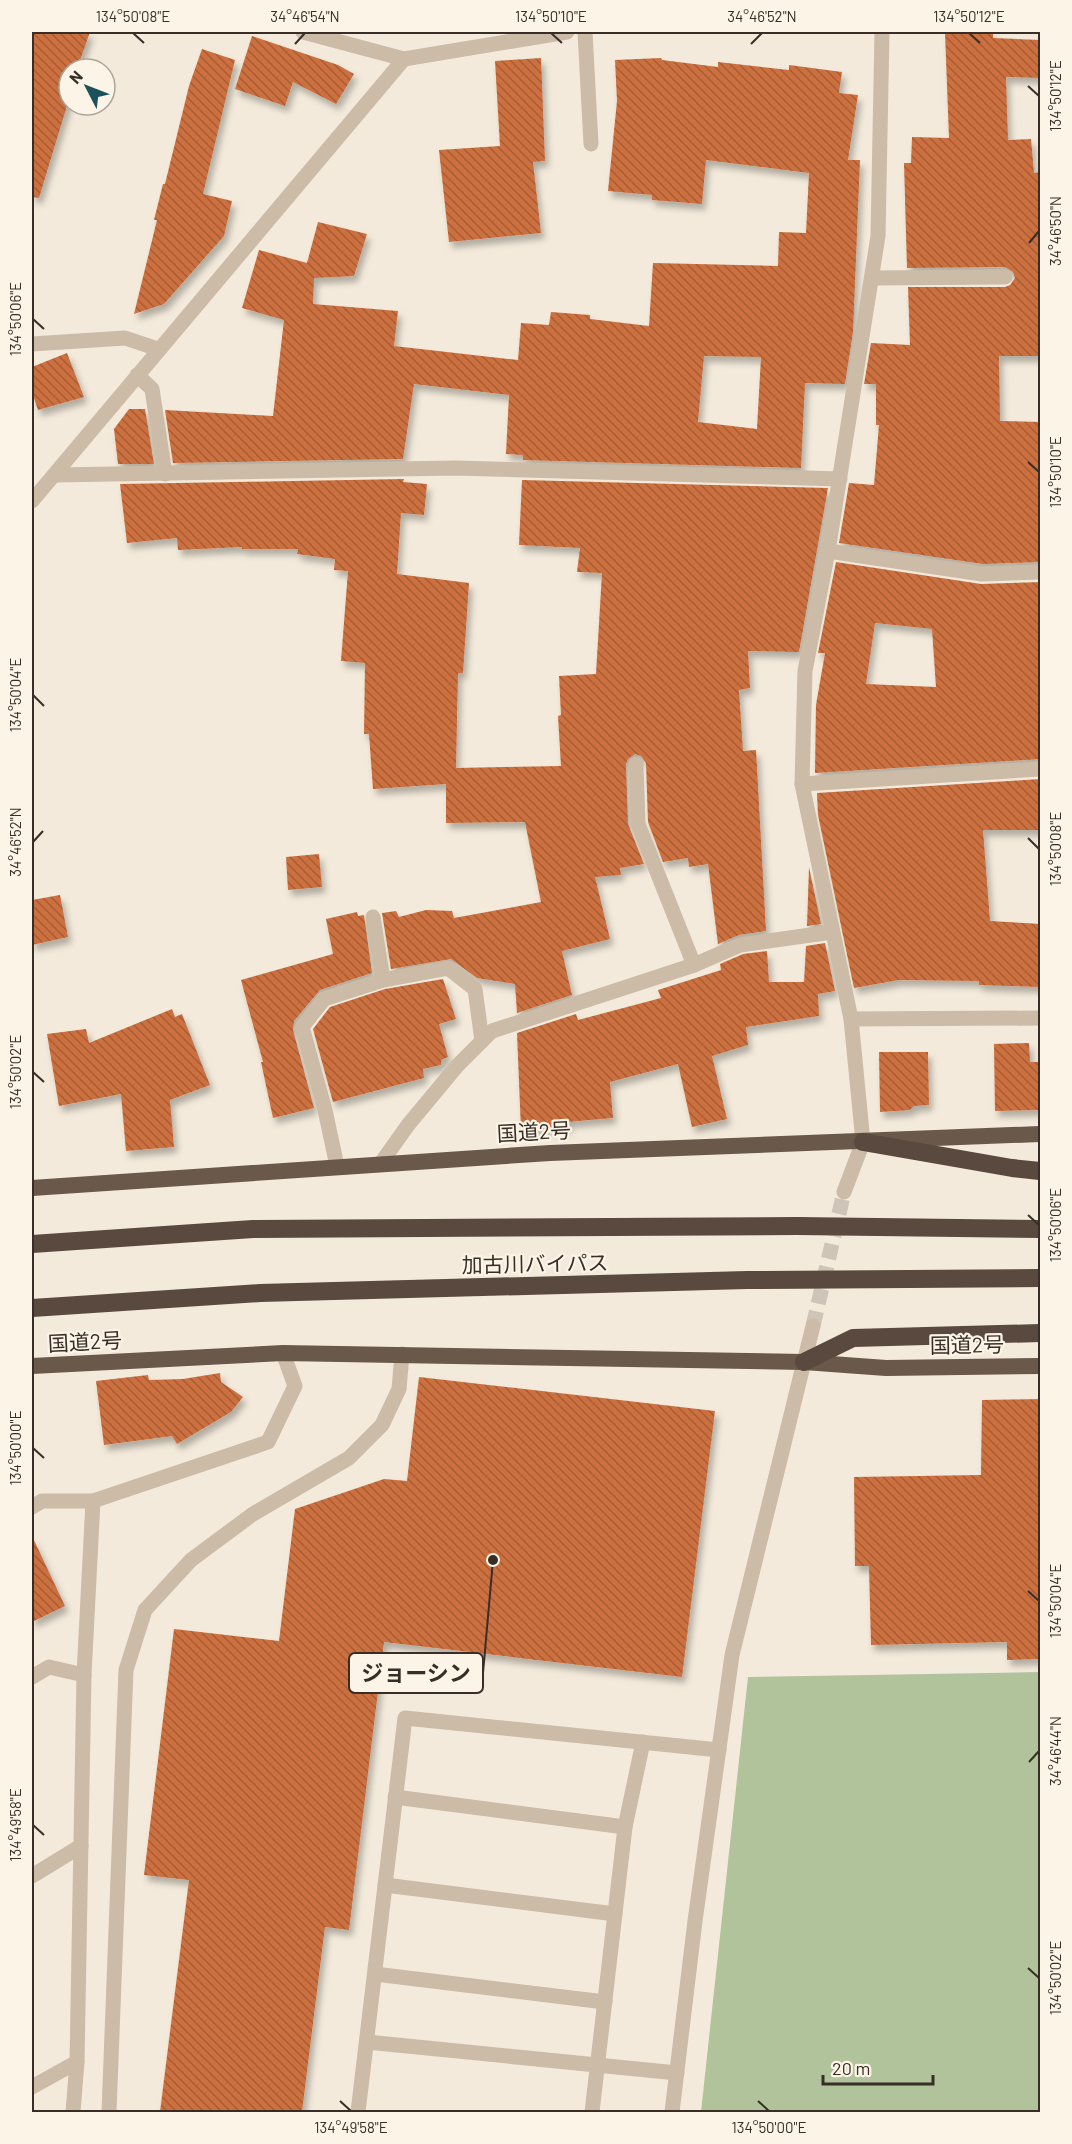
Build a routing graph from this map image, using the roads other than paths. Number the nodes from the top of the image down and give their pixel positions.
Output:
1 (303, 32) edge
2 (567, 32) edge
3 (585, 32) edge
4 (882, 32) edge
5 (404, 59) junction
6 (591, 144) dead end
7 (1005, 277) dead end
8 (872, 278) junction
9 (32, 344) edge
10 (158, 349) junction
11 (137, 375) junction
12 (165, 474) junction
13 (55, 475) junction
14 (840, 479) junction
15 (32, 501) edge
16 (828, 551) junction
17 (1041, 572) edge
18 (636, 764) dead end
19 (1041, 769) edge
20 (802, 784) junction
21 (373, 917) dead end
22 (832, 932) junction
23 (694, 965) junction
24 (383, 980) junction
25 (1041, 1018) edge
26 (851, 1019) junction
27 (482, 1041) junction
28 (1041, 1134) edge
29 (863, 1142) junction
30 (381, 1163) junction
31 (337, 1166) junction
32 (1041, 1171) edge
33 (32, 1188) edge
34 (844, 1192) tunnel mouth
35 (1041, 1229) edge
36 (32, 1244) edge
37 (1041, 1278) edge
38 (32, 1308) edge
39 (813, 1326) tunnel mouth
40 (1041, 1333) edge
41 (283, 1353) junction
42 (402, 1354) junction
43 (804, 1362) junction
44 (32, 1366) edge
45 (1041, 1366) edge
46 (93, 1501) junction
47 (32, 1507) edge
48 (84, 1675) junction
49 (32, 1677) edge
50 (643, 1742) junction
51 (720, 1749) junction
52 (395, 1797) junction
53 (626, 1827) junction
54 (81, 1846) junction
55 (32, 1876) edge
56 (385, 1885) junction
57 (615, 1914) junction
58 (375, 1974) junction
59 (605, 2002) junction
60 (367, 2042) junction
61 (77, 2062) junction
62 (597, 2066) junction
63 (677, 2073) junction
64 (32, 2087) edge
65 (73, 2112) edge
66 (109, 2112) edge
67 (359, 2112) edge
68 (592, 2112) edge
69 (672, 2112) edge

1 - 5 street
2 - 5 street
3 - 6 street
4 - 8 street
5 - 10 street
7 - 8 street
8 - 14 street
9 - 10 street
10 - 11 street
11 - 12 street
11 - 13 street
12 - 13 street
12 - 14 street
13 - 15 street
14 - 16 street
16 - 17 street
16 - 20 street
18 - 23 street
19 - 20 street
20 - 22 street
21 - 24 street
22 - 23 street
22 - 26 street
23 - 27 street
24 - 27 street
24 - 31 street
25 - 26 street
26 - 29 street
27 - 30 street
28 - 29 highway, 国道2号
29 - 30 highway, 国道2号
29 - 32 highway
29 - 34 street
30 - 31 highway, 国道2号
31 - 33 highway, 国道2号
35 - 36 highway, 加古川バイパス
37 - 38 highway, 加古川バイパス
39 - 43 street
40 - 43 highway
41 - 42 highway, 国道2号
41 - 44 highway, 国道2号
41 - 46 street
42 - 43 highway, 国道2号
42 - 66 street
43 - 45 highway, 国道2号
43 - 51 street
46 - 47 street
46 - 48 street
48 - 49 street
48 - 54 street
50 - 51 street
50 - 52 street
50 - 53 street
51 - 63 street
52 - 53 street
52 - 56 street
53 - 57 street
54 - 55 street
54 - 61 street
56 - 57 street
56 - 58 street
57 - 59 street
58 - 59 street
58 - 60 street
59 - 62 street
60 - 62 street
60 - 67 street
61 - 64 street
61 - 65 street
62 - 63 street
62 - 68 street
63 - 69 street

